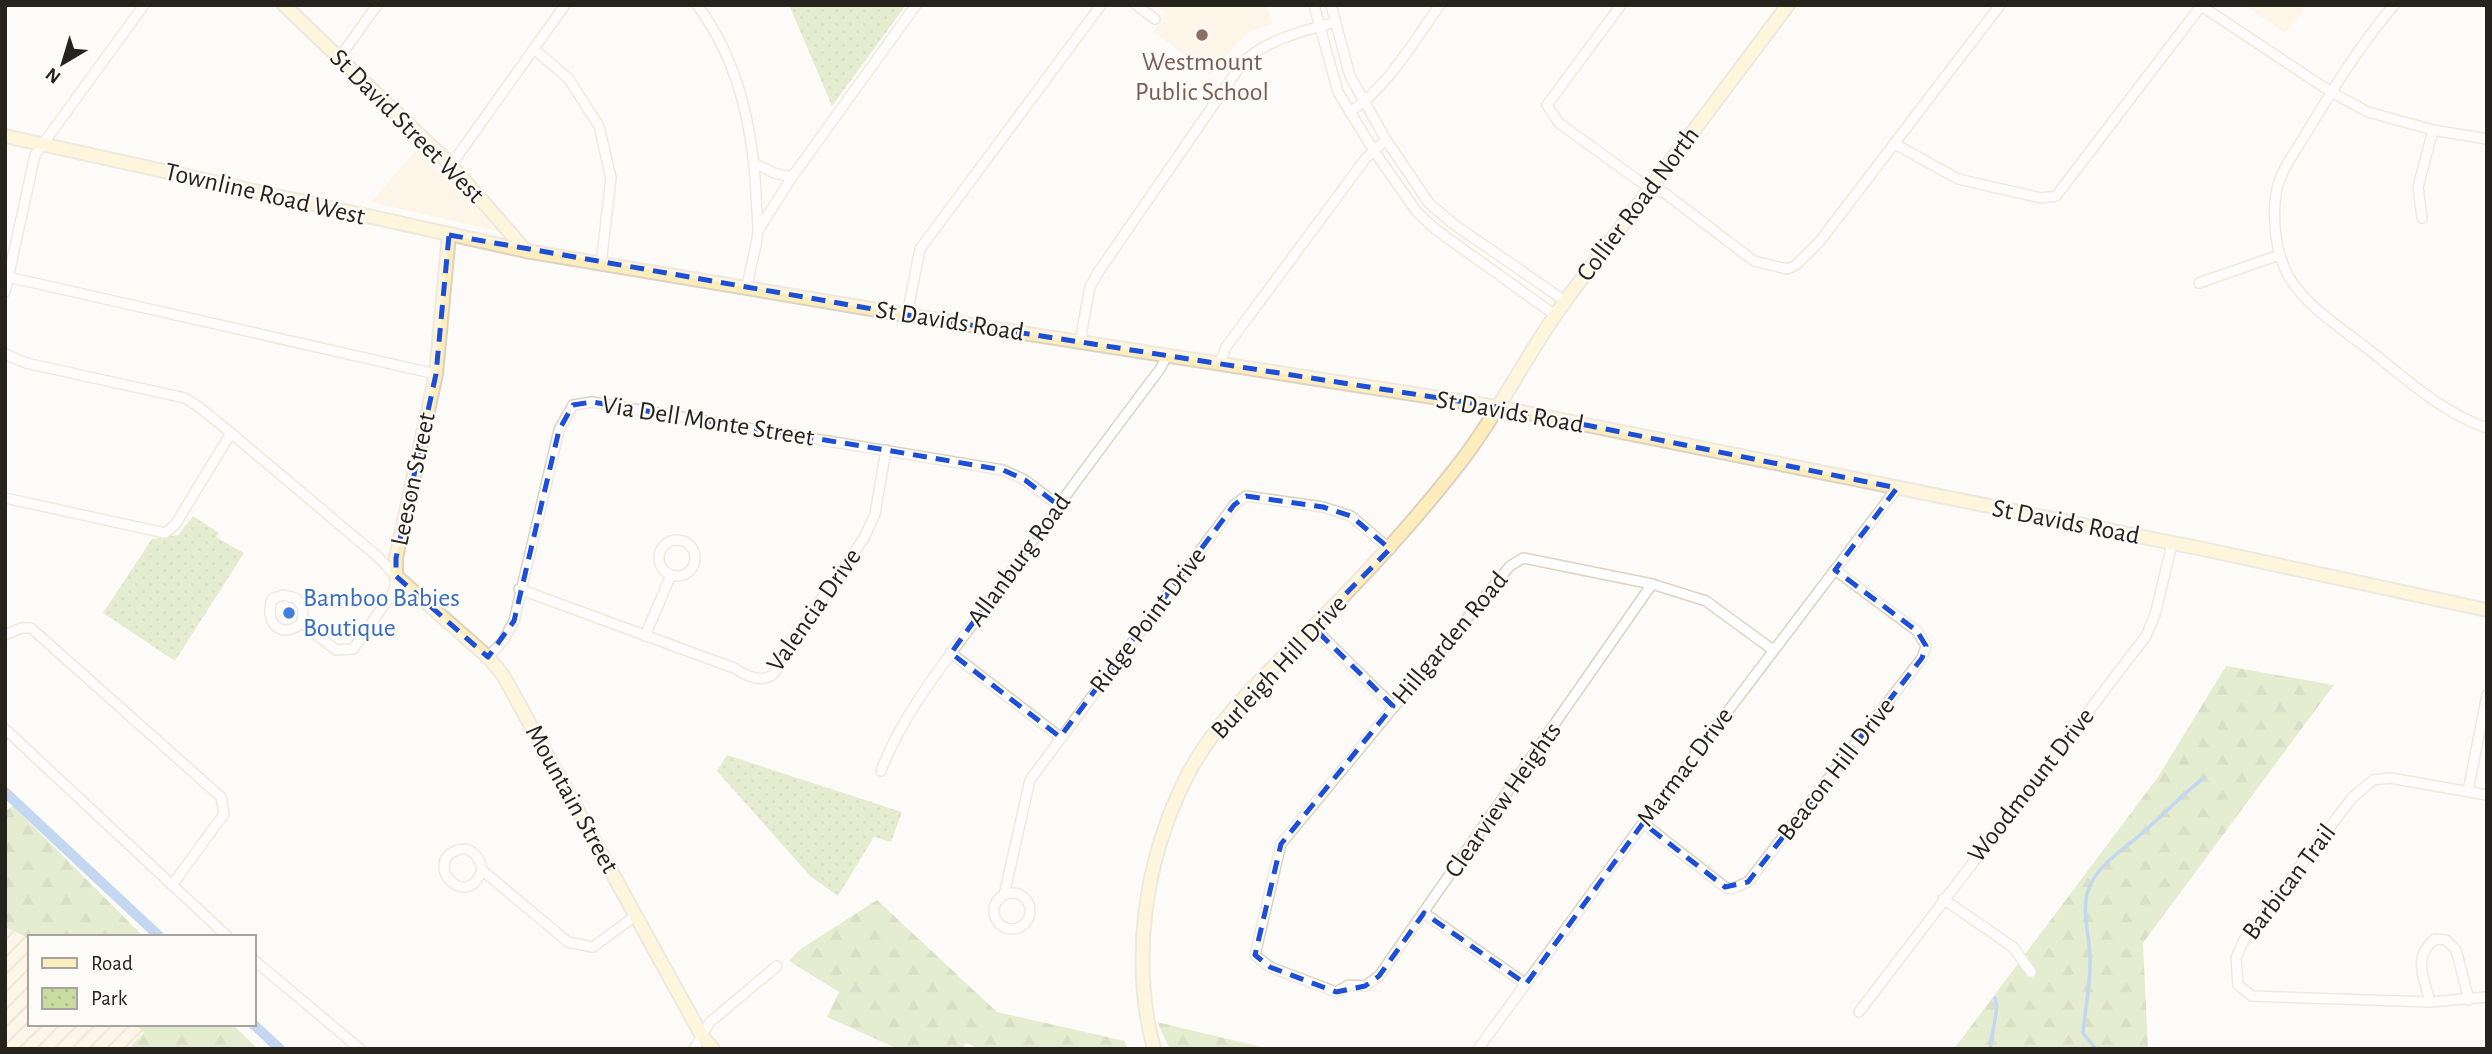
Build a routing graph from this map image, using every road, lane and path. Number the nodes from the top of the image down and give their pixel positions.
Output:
1 (144, 5) edge
2 (284, 5) edge
3 (377, 5) edge
4 (565, 5) edge
5 (696, 5) edge
6 (916, 5) edge
7 (1101, 5) edge
8 (1136, 5) edge
9 (1314, 5) edge
10 (1331, 5) edge
11 (1440, 5) edge
12 (1621, 5) edge
13 (1788, 5) edge
14 (2000, 5) edge
15 (2394, 5) edge
16 (2200, 6) edge
17 (1155, 19) dead end
18 (1336, 22) junction
19 (1320, 26) junction
20 (534, 49) junction
21 (340, 57) junction
22 (2331, 92) junction
23 (1363, 103) junction
24 (1350, 112) junction
25 (2433, 130) junction
26 (5, 136) edge
27 (2487, 139) edge
28 (1386, 140) junction
29 (1895, 144) junction
30 (44, 145) junction
31 (1374, 151) junction
32 (754, 163) junction
33 (451, 166) junction
34 (792, 177) junction
35 (1651, 187) junction
36 (2422, 218) dead end
37 (758, 231) junction
38 (449, 235) junction
39 (526, 251) junction
40 (2279, 256) junction
41 (601, 264) junction
42 (8, 277) junction
43 (2199, 283) dead end
44 (747, 288) junction
45 (5, 292) edge
46 (1565, 301) junction
47 (907, 315) junction
48 (1555, 315) junction
49 (1080, 341) junction
50 (5, 354) edge
51 (1168, 355) junction
52 (1220, 363) junction
53 (436, 374) junction
54 (1497, 407) junction
55 (2487, 428) edge
56 (231, 433) junction
57 (886, 450) junction
58 (1897, 488) junction
59 (5, 498) edge
60 (1058, 505) junction
61 (2172, 544) junction
62 (1390, 549) junction
63 (1835, 570) junction
64 (671, 575) junction
65 (396, 576) junction
66 (1652, 584) junction
67 (519, 589) junction
68 (2487, 610) edge
69 (302, 623) junction
70 (1313, 627) junction
71 (5, 635) edge
72 (645, 636) junction
73 (1773, 650) junction
74 (951, 653) junction
75 (488, 657) junction
76 (2487, 695) edge
77 (1393, 706) junction
78 (5, 729) edge
79 (1060, 737) junction
80 (881, 771) dead end
81 (2468, 791) junction
82 (2487, 795) edge
83 (1643, 823) junction
84 (482, 870) junction
85 (172, 886) junction
86 (1004, 895) junction
87 (1944, 899) junction
88 (1424, 914) junction
89 (635, 916) junction
90 (226, 935) edge
91 (256, 962) edge
92 (777, 966) dead end
93 (2031, 972) dead end
94 (1525, 984) junction
95 (1336, 992) joint
96 (2487, 997) edge
97 (2469, 999) junction
98 (2430, 1002) junction
99 (1859, 1012) dead end
100 (702, 1035) junction
101 (360, 1049) edge
102 (694, 1049) edge
103 (713, 1049) edge
104 (1154, 1049) edge
105 (1478, 1049) edge

1 - 30 street
2 - 21 street, St David Street West
3 - 21 street
4 - 20 street
5 - 32 street
6 - 34 street
7 - 47 street
8 - 17 street
9 - 19 street
10 - 18 street
11 - 23 street
12 - 35 street
13 - 35 street, Collier Road North
14 - 29 street
15 - 22 street
16 - 22 street
16 - 29 street
18 - 19 street
18 - 23 street
19 - 24 street
19 - 49 street
20 - 33 street
20 - 41 street
21 - 33 street, St David Street West
22 - 25 street
22 - 40 street
23 - 24 street
23 - 28 street
24 - 31 street
25 - 27 street
25 - 36 street
26 - 30 street, Townline Road West
28 - 31 street
28 - 46 street
29 - 35 street
30 - 38 street, Townline Road West
30 - 42 street
31 - 48 street
31 - 52 street
32 - 34 street
32 - 37 street
33 - 39 street, St David Street West
34 - 37 street
35 - 46 street, Collier Road North
37 - 44 street
38 - 39 street, Townline Road West
38 - 53 street, Leeson Street
39 - 41 street, St Davids Road
40 - 43 street
40 - 55 street
41 - 44 street, St Davids Road
42 - 45 street
42 - 53 street
44 - 47 street, St Davids Road
46 - 48 street, Collier Road North
47 - 49 street, St Davids Road
48 - 54 street, Collier Road North
49 - 51 street, St Davids Road
50 - 56 street
51 - 52 street, St Davids Road
51 - 60 street, Allanburg Road
52 - 54 street, St Davids Road
53 - 65 street, Leeson Street
54 - 58 street, St Davids Road
54 - 62 street, Burleigh Hill Drive
56 - 59 street
56 - 65 street
57 - 60 street, Via Dell Monte Street
57 - 67 street, Via Dell Monte Street
57 - 72 street, Valencia Drive
58 - 61 street, St Davids Road
58 - 63 street, Marmac Drive
60 - 74 street, Allanburg Road
61 - 68 street, St Davids Road
61 - 87 street, Woodmount Drive
62 - 70 street, Burleigh Hill Drive
62 - 79 street, Ridge Point Drive
63 - 73 street, Marmac Drive
63 - 83 street, Beacon Hill Drive
64 - 64 street
64 - 72 street
65 - 69 street, Leeson Street
65 - 75 street, Mountain Street
66 - 73 street, Hillgarden Road
66 - 77 street, Hillgarden Road
66 - 88 street, Clearview Heights
67 - 72 street, Valencia Drive
67 - 75 street, Via Dell Monte Street
69 - 69 street, Leeson Street
70 - 77 street
70 - 104 street, Burleigh Hill Drive
71 - 85 street
73 - 83 street, Marmac Drive
74 - 79 street
74 - 80 street, Allanburg Road
75 - 89 street, Mountain Street
76 - 81 street
77 - 95 street, Hillgarden Road
78 - 85 street
79 - 86 street, Ridge Point Drive
81 - 82 street, Barbican Trail
81 - 98 street, Barbican Trail
83 - 94 street, Marmac Drive
84 - 84 street
84 - 89 street
85 - 90 street
86 - 86 street, Ridge Point Drive
87 - 93 street
87 - 99 street, Woodmount Drive
88 - 94 street
88 - 95 street, Clearview Heights
89 - 100 street, Mountain Street
91 - 101 street
92 - 100 street
94 - 105 street, Marmac Drive
96 - 97 street, Barbican Trail
97 - 98 street, Barbican Trail
97 - 98 street
100 - 102 street
100 - 103 street, Mountain Street

